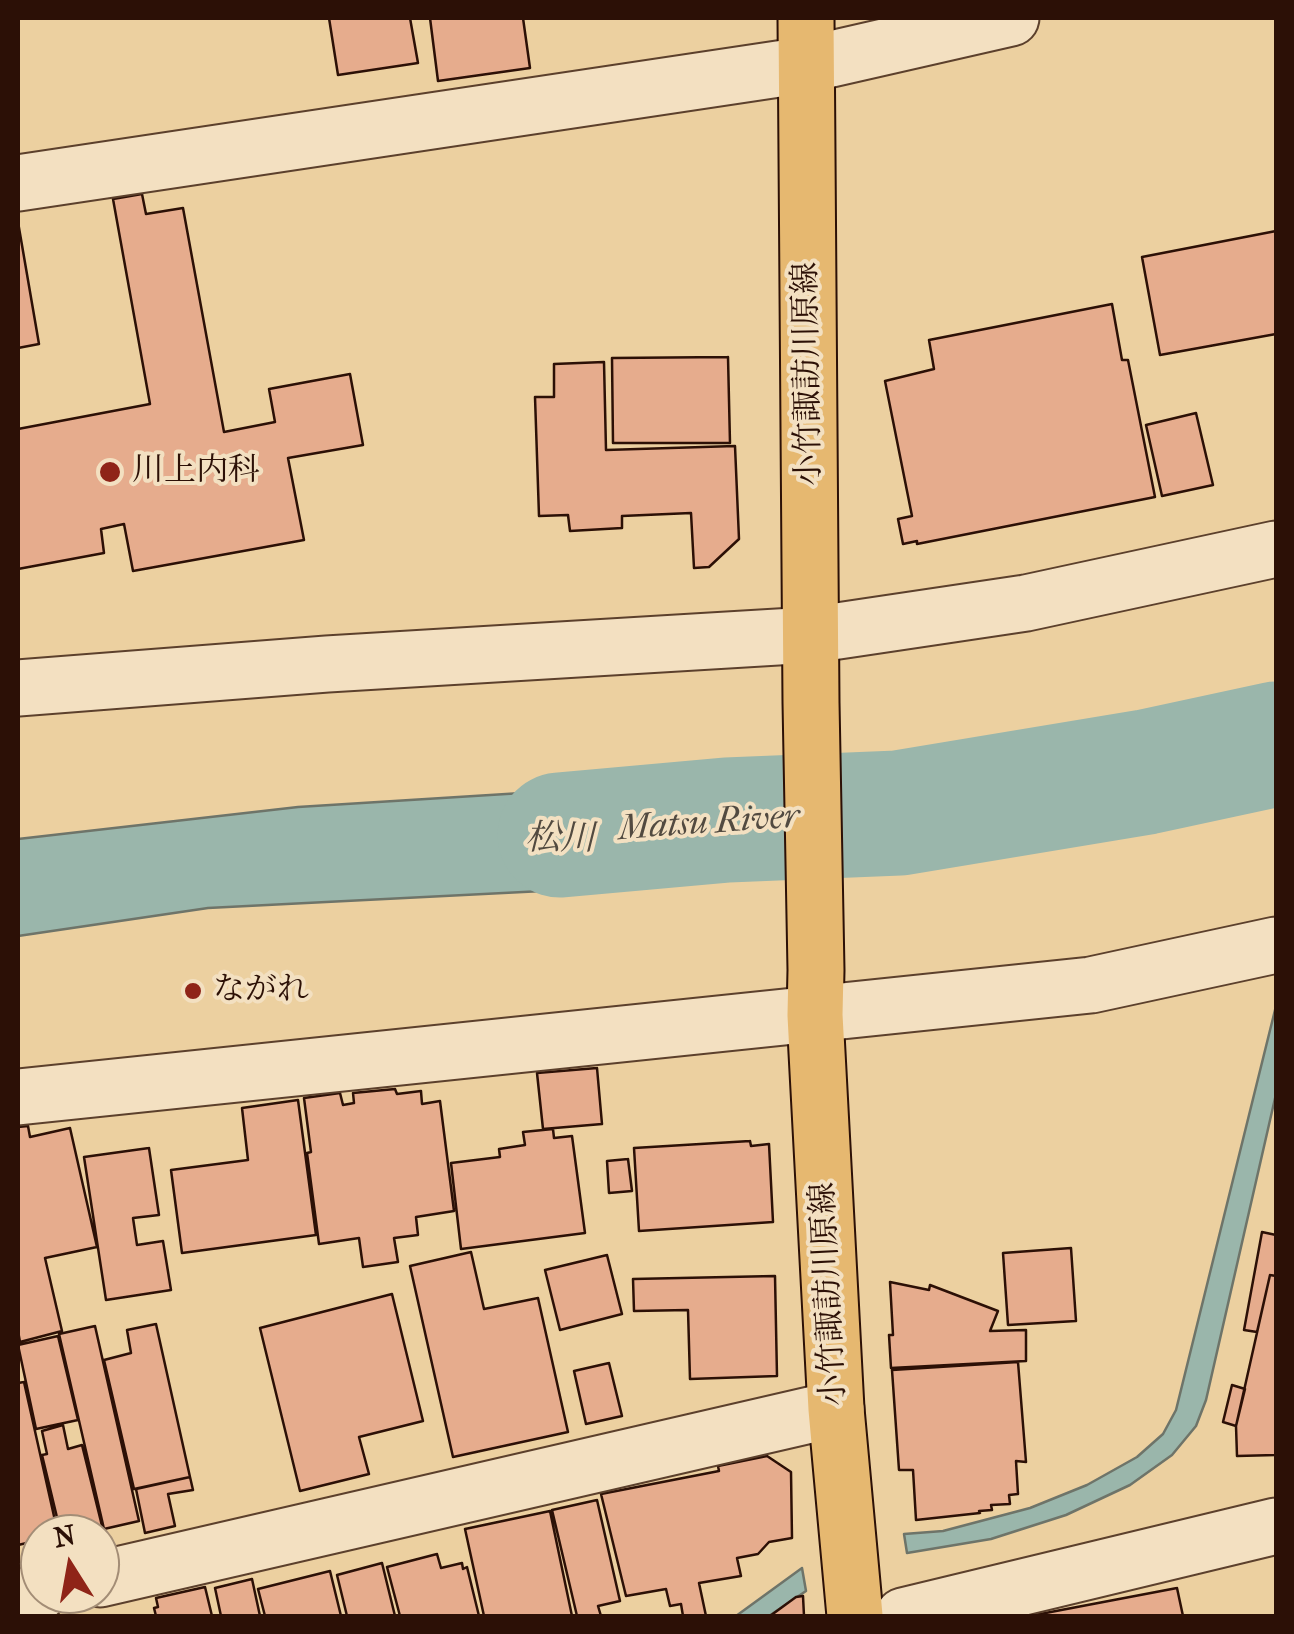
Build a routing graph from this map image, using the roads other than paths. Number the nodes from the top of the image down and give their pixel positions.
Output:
1 (1010, 18) edge
2 (805, 41) edge
3 (18, 184) edge
4 (1276, 549) edge
5 (811, 635) junction
6 (18, 688) edge
7 (1276, 945) edge
8 (815, 993) junction
9 (18, 1096) edge
10 (836, 1409) junction
11 (1276, 1526) edge
12 (120, 1574) edge
13 (855, 1616) edge
14 (903, 1616) edge

1 - 2 street
2 - 3 street
2 - 5 main road, 小竹諏訪川原線
4 - 5 street
5 - 6 street
5 - 8 main road, 小竹諏訪川原線
7 - 8 street
8 - 9 street
8 - 10 main road, 小竹諏訪川原線
10 - 12 street
10 - 13 main road, 小竹諏訪川原線
11 - 14 street

